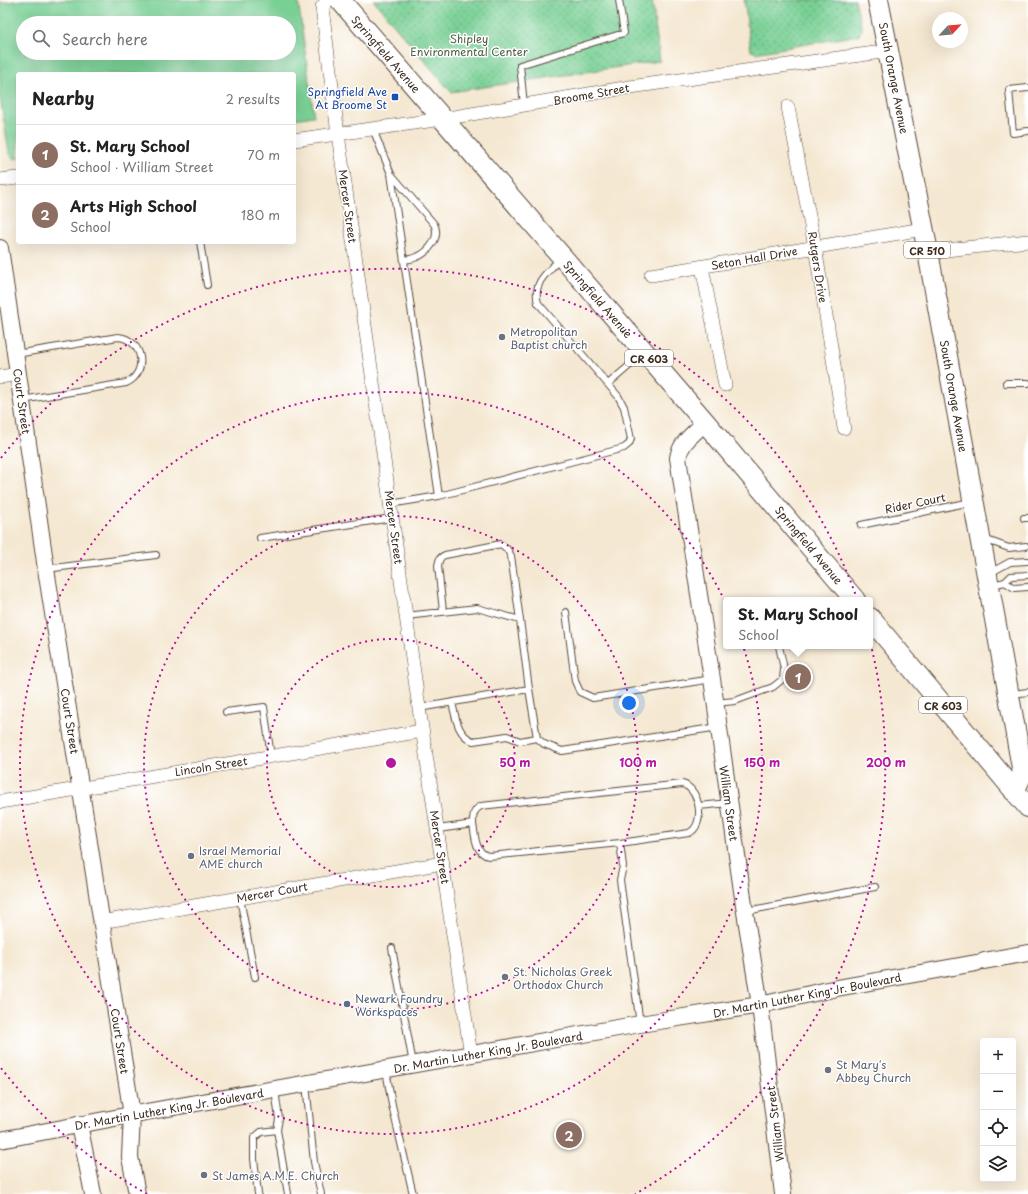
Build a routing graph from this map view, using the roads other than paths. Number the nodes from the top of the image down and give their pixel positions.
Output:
1 (328, 0) edge
2 (340, 0) edge
3 (619, 0) edge
4 (878, 0) edge
5 (889, 50) junction
6 (1028, 88) edge
7 (524, 105) junction
8 (788, 107) dead end
9 (442, 119) junction
10 (373, 128) junction
11 (1028, 131) edge
12 (338, 134) junction
13 (296, 140) edge
14 (391, 174) junction
15 (16, 178) edge
16 (0, 180) edge
17 (923, 229) junction
18 (1028, 241) edge
19 (200, 244) edge
20 (0, 248) edge
21 (815, 248) junction
22 (928, 252) junction
23 (562, 257) junction
24 (404, 260) junction
25 (702, 267) junction
26 (651, 275) dead end
27 (207, 285) dead end
28 (645, 353) junction
29 (16, 354) junction
30 (18, 374) junction
31 (0, 377) edge
32 (1006, 383) dead end
33 (1028, 383) edge
34 (608, 384) junction
35 (725, 385) dead end
36 (22, 400) junction
37 (705, 422) junction
38 (844, 428) dead end
39 (439, 496) junction
40 (974, 501) junction
41 (390, 504) junction
42 (392, 518) junction
43 (861, 525) dead end
44 (260, 538) dead end
45 (981, 538) junction
46 (1026, 546) dead end
47 (156, 555) dead end
48 (1028, 561) edge
49 (46, 569) junction
50 (1028, 575) edge
51 (993, 581) junction
52 (1028, 587) edge
53 (852, 597) edge
54 (443, 611) junction
55 (566, 612) dead end
56 (406, 616) junction
57 (520, 620) junction
58 (873, 622) edge
59 (780, 649) edge
60 (712, 679) junction
61 (529, 689) junction
62 (1028, 692) edge
63 (1008, 694) junction
64 (452, 702) junction
65 (715, 704) junction
66 (419, 708) junction
67 (226, 712) dead end
68 (718, 727) junction
69 (422, 731) junction
70 (537, 738) junction
71 (271, 756) junction
72 (80, 788) junction
73 (1014, 792) junction
74 (0, 802) edge
75 (729, 803) junction
76 (699, 806) junction
77 (1028, 807) edge
78 (473, 824) junction
79 (438, 829) junction
80 (620, 843) junction
81 (443, 863) junction
82 (875, 887) dead end
83 (240, 898) junction
84 (745, 912) junction
85 (101, 922) junction
86 (392, 948) dead end
87 (1028, 953) edge
88 (255, 977) dead end
89 (760, 1005) junction
90 (640, 1024) junction
91 (471, 1055) junction
92 (413, 1065) junction
93 (386, 1070) junction
94 (306, 1084) junction
95 (275, 1090) junction
96 (132, 1115) junction
97 (79, 1124) junction
98 (277, 1130) junction
99 (0, 1140) edge
100 (93, 1194) edge
101 (137, 1194) edge
102 (258, 1194) edge
103 (288, 1194) edge
104 (321, 1194) edge
105 (413, 1194) edge
106 (783, 1194) edge

1 - 12 street, Mercer Street
2 - 9 main road, Springfield Avenue / CR 603
3 - 7 lane
4 - 5 main road, South Orange Avenue / CR 510
5 - 7 street, Broome Street
5 - 17 main road, South Orange Avenue / CR 510
6 - 11 lane
7 - 9 street, Broome Street
8 - 21 street, Rutgers Drive
9 - 10 street, Broome Street
9 - 23 main road, Springfield Avenue / CR 603
10 - 12 street, Broome Street
10 - 14 lane
12 - 13 street, Broome Street
12 - 41 street, Mercer Street
14 - 24 lane
14 - 24 lane
15 - 16 street
17 - 21 street, Seton Hall Drive
17 - 22 main road, South Orange Avenue / CR 510
18 - 22 street
19 - 27 lane
20 - 29 street, Court Street
21 - 25 street, Seton Hall Drive
21 - 38 street, Rutgers Drive
22 - 40 main road, South Orange Avenue / CR 510
23 - 28 main road, Springfield Avenue / CR 603
23 - 34 lane
24 - 39 lane
25 - 26 street, Seton Hall Drive
25 - 35 street, Seton Hall Drive
28 - 34 lane
28 - 37 main road, Springfield Avenue / CR 603
29 - 30 street, Court Street
29 - 36 lane
30 - 31 street
30 - 36 street, Court Street
32 - 33 lane
34 - 39 lane
36 - 49 street, Court Street
37 - 53 main road, Springfield Avenue / CR 603
37 - 60 street, William Street
39 - 41 lane
40 - 43 lane, Rider Court
40 - 45 main road, South Orange Avenue / CR 510
41 - 42 street, Mercer Street
42 - 44 lane
42 - 56 street, Mercer Street
45 - 46 lane
45 - 51 main road, South Orange Avenue / CR 510
47 - 49 lane
48 - 51 lane
49 - 72 street, Court Street
50 - 51 lane
51 - 52 lane
51 - 63 main road, South Orange Avenue / CR 510
54 - 56 lane
54 - 57 lane
54 - 57 lane
55 - 60 lane
56 - 66 street, Mercer Street
57 - 61 lane
58 - 73 main road, CR 603
59 - 65 lane
60 - 65 street, William Street
61 - 64 lane
61 - 70 lane
62 - 63 lane
63 - 73 main road, South Orange Avenue / CR 510
64 - 66 lane
64 - 70 lane
65 - 68 street, William Street
66 - 69 street, Mercer Street
67 - 71 lane
68 - 70 lane
68 - 75 street, William Street
69 - 71 street, Lincoln Street
69 - 79 street, Mercer Street
71 - 72 street, Lincoln Street
72 - 74 street, Lincoln Street
72 - 85 street, Court Street
73 - 77 main road
75 - 76 lane
75 - 84 street, William Street
76 - 78 lane
76 - 80 lane
78 - 79 lane
78 - 80 lane
79 - 81 street, Mercer Street
80 - 90 lane
81 - 83 street, Mercer Court
81 - 91 street, Mercer Street
82 - 84 lane
83 - 85 street, Mercer Court
83 - 88 lane
84 - 89 street, William Street
85 - 96 street, Court Street
86 - 92 lane
87 - 89 street, Dr. Martin Luther King Jr. Boulevard
89 - 90 street, Dr. Martin Luther King Jr. Boulevard
89 - 106 street, William Street
90 - 91 street, Dr. Martin Luther King Jr. Boulevard
91 - 92 street, Dr. Martin Luther King Jr. Boulevard
92 - 93 street, Dr. Martin Luther King Jr. Boulevard
93 - 94 street, Dr. Martin Luther King Jr. Boulevard
93 - 105 lane
94 - 95 street, Dr. Martin Luther King Jr. Boulevard
94 - 104 lane
95 - 96 street, Dr. Martin Luther King Jr. Boulevard
95 - 98 lane
96 - 97 street, Dr. Martin Luther King Jr. Boulevard
96 - 101 street, Court Street
97 - 99 street, Dr. Martin Luther King Jr. Boulevard
97 - 100 street
98 - 102 lane
98 - 103 lane

